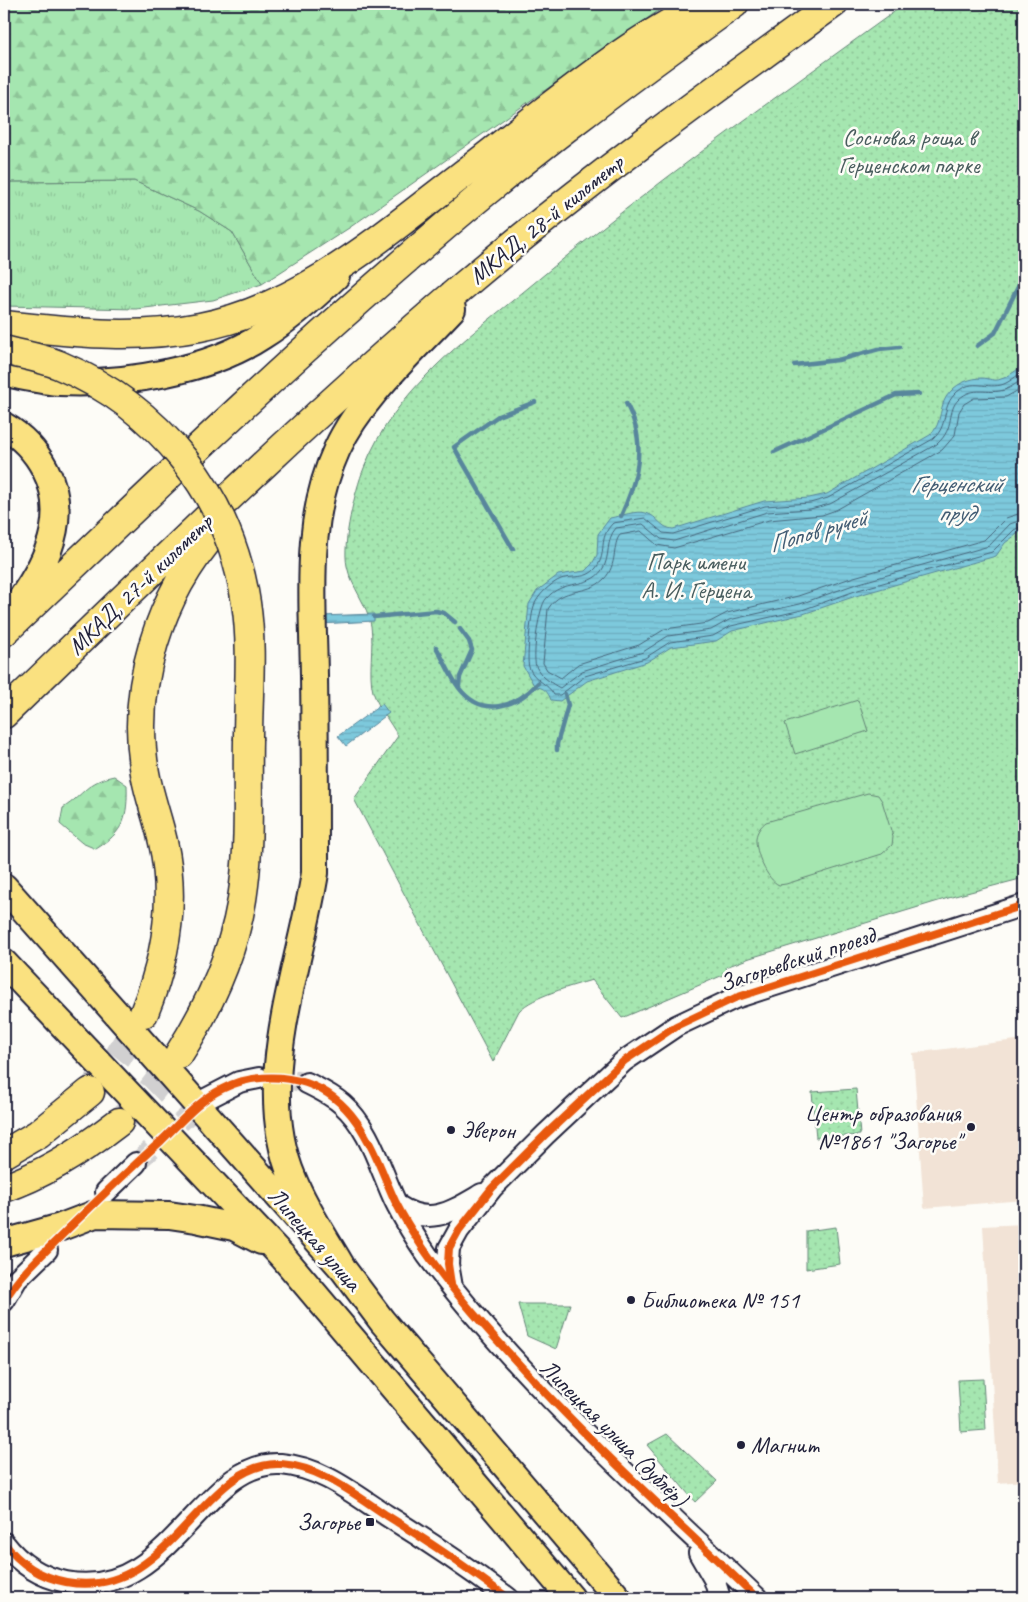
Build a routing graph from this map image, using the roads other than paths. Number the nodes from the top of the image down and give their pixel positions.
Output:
1 (703, 4) edge
2 (734, 4) edge
3 (833, 4) edge
4 (531, 229) junction
5 (360, 253) junction
6 (4, 325) edge
7 (4, 350) edge
8 (4, 373) edge
9 (333, 400) junction
10 (4, 426) edge
11 (276, 453) joint
12 (4, 622) edge
13 (4, 632) edge
14 (4, 714) edge
15 (4, 887) edge
16 (1024, 905) edge
17 (4, 963) edge
18 (144, 1013) tunnel mouth
19 (179, 1054) tunnel mouth
20 (259, 1078) tunnel mouth
21 (306, 1083) tunnel mouth
22 (90, 1092) tunnel mouth
23 (206, 1099) tunnel mouth
24 (119, 1122) tunnel mouth
25 (4, 1154) edge
26 (136, 1163) tunnel mouth
27 (4, 1188) edge
28 (492, 1188) junction
29 (100, 1203) junction
30 (397, 1204) junction
31 (4, 1229) edge
32 (4, 1243) edge
33 (47, 1250) dead end
34 (284, 1258) junction
35 (343, 1269) junction
36 (452, 1287) junction
37 (4, 1301) edge
38 (669, 1516) junction
39 (4, 1543) edge
40 (508, 1598) edge
41 (571, 1598) edge
42 (618, 1598) edge
43 (720, 1598) edge
44 (757, 1598) edge

1 - 5 highway
2 - 13 highway
3 - 4 highway, МКАД, 28-й километр
4 - 9 highway, МКАД, 28-й километр
4 - 35 main road
5 - 6 highway
5 - 8 main road
7 - 19 highway, bridge
9 - 11 highway, МКАД, 28-й километр
9 - 18 highway
10 - 12 main road
11 - 14 highway, МКАД, 27-й километр
15 - 35 main road, Липецкая улица
16 - 28 street, Загорьевский проезд
17 - 34 main road, Липецкая улица
20 - 23 street
21 - 30 street, Липецкая улица (дублёр)
22 - 25 highway
24 - 27 highway
26 - 29 street
28 - 30 street
28 - 36 street
29 - 31 main road
29 - 32 main road
29 - 34 main road
30 - 36 street, Липецкая улица (дублёр)
33 - 37 street
34 - 41 main road, Липецкая улица
35 - 42 main road, Липецкая улица
36 - 38 street, Липецкая улица (дублёр)
38 - 43 street
38 - 44 street, Липецкая улица (дублёр)
39 - 40 street

